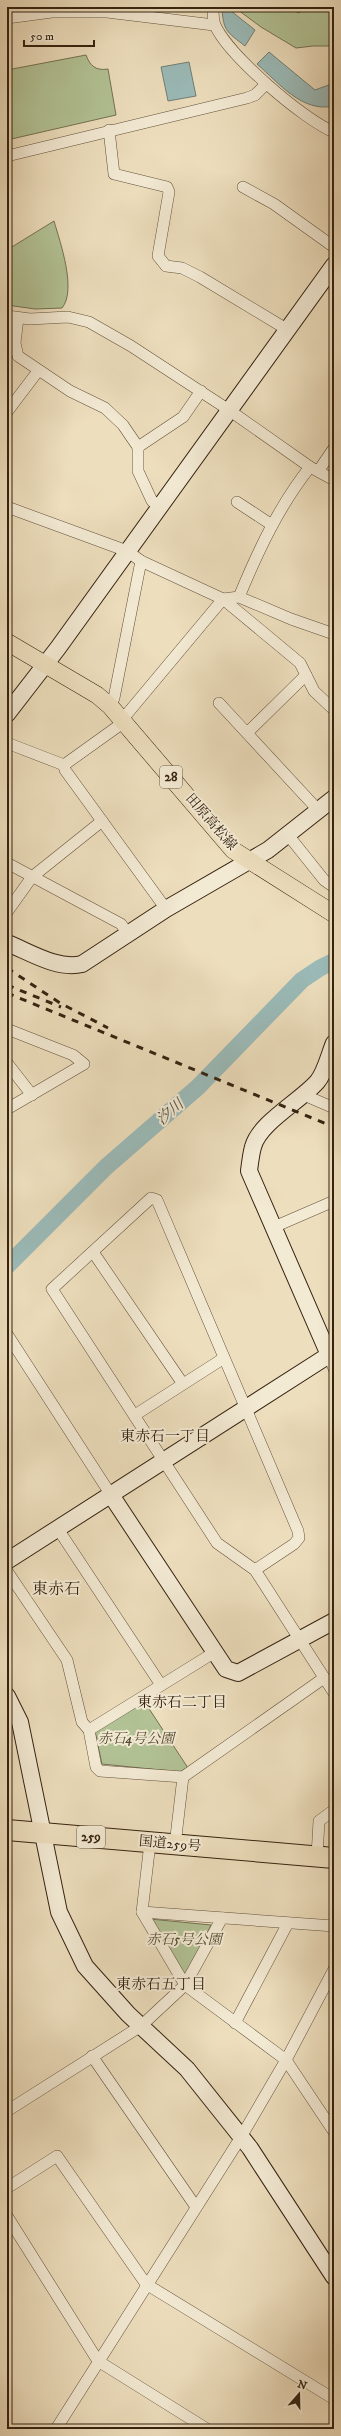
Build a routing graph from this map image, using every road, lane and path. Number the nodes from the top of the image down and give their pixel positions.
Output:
1 (213, 7) edge
2 (7, 18) edge
3 (214, 24) junction
4 (266, 84) junction
5 (109, 130) junction
6 (334, 132) edge
7 (7, 156) edge
8 (243, 187) dead end
9 (334, 246) edge
10 (334, 265) edge
11 (12, 317) edge
12 (288, 330) junction
13 (38, 371) junction
14 (201, 391) junction
15 (229, 410) junction
16 (7, 412) edge
17 (138, 447) junction
18 (334, 448) edge
19 (314, 469) junction
20 (334, 480) edge
21 (237, 502) dead end
22 (160, 506) junction
23 (7, 507) edge
24 (272, 525) junction
25 (127, 551) junction
26 (141, 561) junction
27 (239, 597) junction
28 (223, 599) junction
29 (334, 634) edge
30 (7, 642) edge
31 (45, 665) junction
32 (306, 675) junction
33 (219, 704) dead end
34 (110, 706) junction
35 (334, 710) edge
36 (7, 714) edge
37 (123, 721) junction
38 (247, 733) junction
39 (7, 743) edge
40 (64, 765) junction
41 (334, 798) edge
42 (319, 812) junction
43 (102, 821) junction
44 (288, 835) junction
45 (247, 860) junction
46 (7, 863) edge
47 (32, 877) junction
48 (334, 887) edge
49 (166, 909) junction
50 (7, 912) edge
51 (334, 914) edge
52 (129, 935) junction
53 (7, 943) edge
54 (7, 1029) edge
55 (334, 1043) edge
56 (7, 1064) edge
57 (304, 1095) junction
58 (32, 1096) junction
59 (334, 1108) edge
60 (7, 1109) edge
61 (334, 1201) edge
62 (274, 1227) junction
63 (93, 1252) junction
64 (7, 1334) edge
65 (224, 1358) junction
66 (332, 1359) edge
67 (183, 1384) junction
68 (246, 1410) junction
69 (135, 1415) junction
70 (165, 1461) junction
71 (111, 1495) junction
72 (58, 1529) junction
73 (7, 1561) edge
74 (255, 1570) junction
75 (7, 1571) edge
76 (334, 1621) edge
77 (300, 1639) junction
78 (215, 1652) junction
79 (324, 1678) junction
80 (161, 1685) junction
81 (334, 1693) edge
82 (7, 1696) edge
83 (89, 1730) junction
84 (183, 1777) junction
85 (334, 1810) edge
86 (7, 1830) edge
87 (44, 1833) junction
88 (150, 1843) junction
89 (175, 1845) junction
90 (325, 1857) edge
91 (142, 1912) junction
92 (222, 1918) junction
93 (288, 1923) junction
94 (334, 1926) edge
95 (333, 1974) edge
96 (185, 1985) junction
97 (235, 2023) junction
98 (141, 2026) junction
99 (92, 2056) junction
100 (286, 2060) junction
101 (7, 2111) edge
102 (334, 2132) edge
103 (241, 2137) junction
104 (7, 2188) edge
105 (196, 2207) junction
106 (7, 2216) edge
107 (334, 2277) edge
108 (146, 2284) junction
109 (98, 2361) junction
110 (334, 2399) edge
111 (56, 2429) edge
112 (207, 2429) edge

1 - 3 street
2 - 3 street
3 - 4 street
4 - 5 street
4 - 6 street
5 - 7 street
5 - 12 street
8 - 9 street
10 - 12 street
11 - 13 street
11 - 14 street
12 - 15 street
13 - 16 street
13 - 17 street
14 - 15 street
14 - 17 street
15 - 19 street
15 - 22 street
17 - 22 street
18 - 19 street
19 - 20 street
19 - 24 street
21 - 24 street
22 - 25 street
23 - 25 street
24 - 27 street
25 - 26 street
25 - 31 street
26 - 28 street
26 - 34 street
27 - 28 street
27 - 29 street
28 - 32 street
28 - 37 street
30 - 31 main road, 田原高松線 / 28
31 - 34 main road, 田原高松線 / 28
31 - 36 street
32 - 35 street
32 - 38 street
33 - 38 street
34 - 37 main road, 田原高松線 / 28
37 - 40 street
37 - 45 main road, 田原高松線 / 28
38 - 42 street
39 - 40 street
40 - 43 street
41 - 42 street
42 - 44 street
43 - 47 street
43 - 49 street
44 - 45 street
44 - 48 street
45 - 49 street
45 - 51 main road, 田原高松線 / 28
46 - 47 street
47 - 50 street
47 - 52 street
49 - 52 street
52 - 53 street
54 - 58 street
55 - 57 street
56 - 58 street
57 - 59 street
57 - 62 street
58 - 60 street
61 - 62 street
62 - 66 street
63 - 65 street
63 - 67 street
63 - 69 street
64 - 71 street
65 - 67 street
65 - 68 street
66 - 68 street
67 - 69 street
68 - 70 street
68 - 74 street
69 - 70 street
70 - 71 street
70 - 74 street
71 - 72 street
71 - 78 street
72 - 73 street
72 - 80 street
74 - 77 street
75 - 83 street
76 - 77 street
77 - 78 street
77 - 79 street
78 - 80 street
79 - 81 street
79 - 84 street
80 - 83 street
82 - 87 street
83 - 84 street
84 - 89 street
85 - 90 street
86 - 87 highway, 国道259号 / 259
87 - 88 highway, 国道259号 / 259
87 - 98 street
88 - 89 highway, 国道259号 / 259
88 - 91 street
89 - 90 highway, 国道259号 / 259
91 - 92 street
91 - 96 street
92 - 93 street
92 - 96 street
93 - 94 street
93 - 97 street
95 - 100 street
96 - 97 street
96 - 98 street
97 - 100 street
98 - 99 street
98 - 103 street
99 - 101 street
99 - 105 street
100 - 102 street
100 - 103 street
103 - 105 street
103 - 107 street
104 - 108 street
105 - 108 street
106 - 109 street
108 - 109 street
108 - 110 street
109 - 111 street
109 - 112 street

